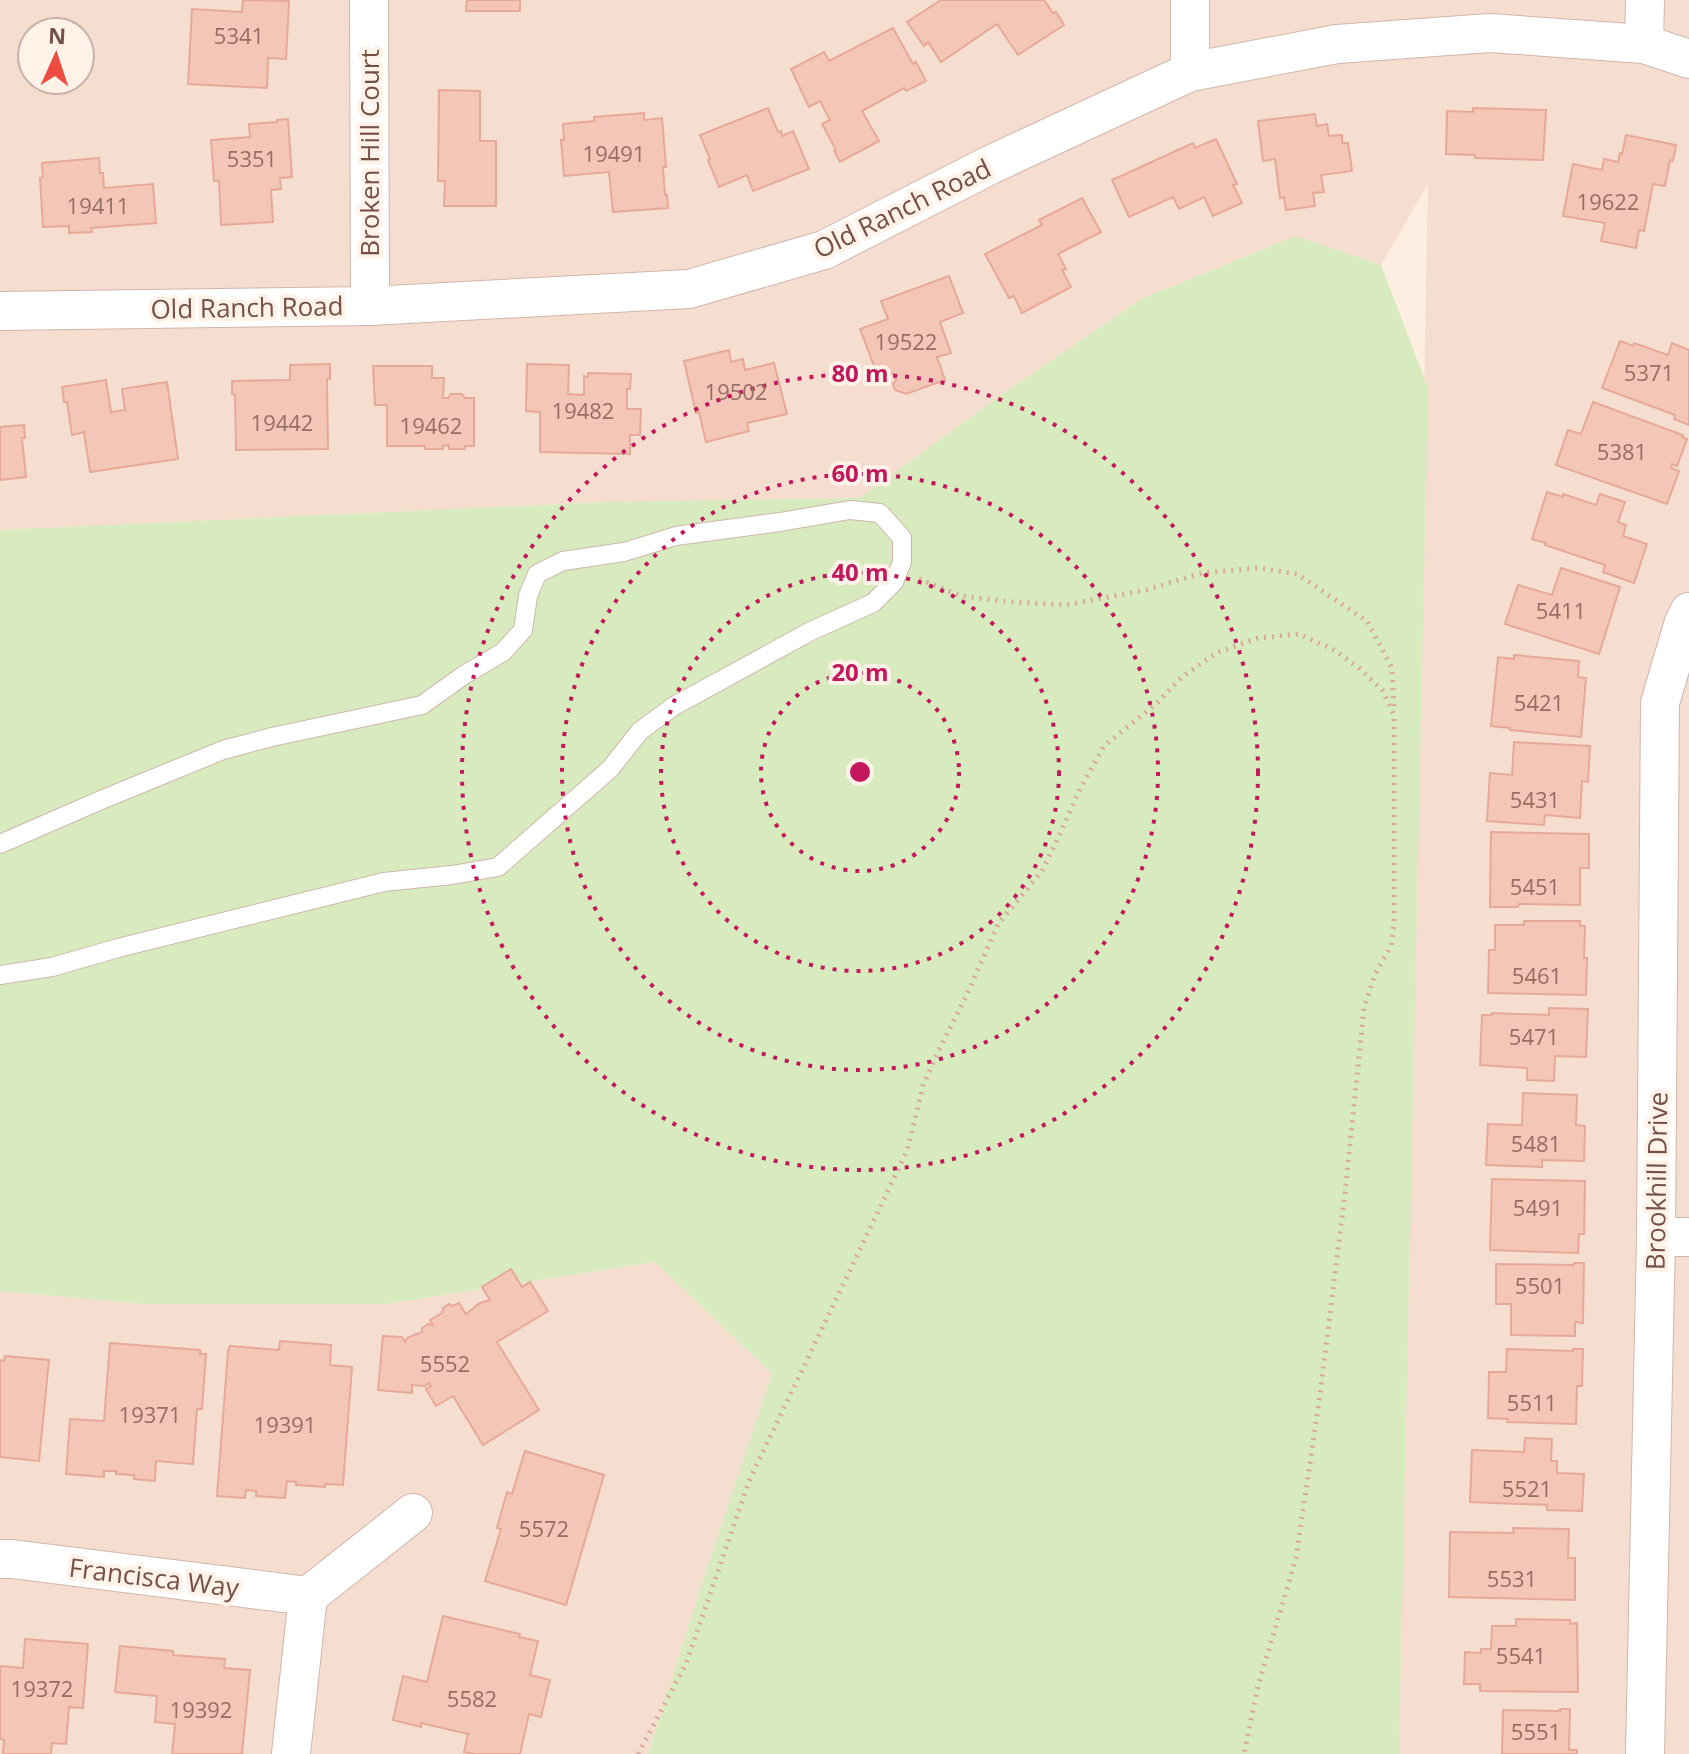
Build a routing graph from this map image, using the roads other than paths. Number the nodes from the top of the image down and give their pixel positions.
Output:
1 (369, 0) edge
2 (1190, 0) edge
3 (1645, 0) edge
4 (1644, 44) junction
5 (1689, 59) edge
6 (1190, 72) junction
7 (370, 306) junction
8 (0, 311) edge
9 (1689, 612) edge
10 (0, 844) edge
11 (0, 975) edge
12 (1672, 1237) edge
13 (413, 1513) dead end
14 (0, 1559) edge
15 (308, 1596) junction
16 (291, 1754) edge
17 (1645, 1754) edge

1 - 7 street, Broken Hill Court
2 - 6 street
3 - 4 street
4 - 5 street, Old Ranch Road
4 - 6 street, Old Ranch Road
6 - 7 street, Old Ranch Road
7 - 8 street, Old Ranch Road
9 - 12 street, Brookhill Drive
10 - 11 lane
12 - 17 street, Brookhill Drive
13 - 15 street
14 - 15 street, Francisca Way
15 - 16 street

